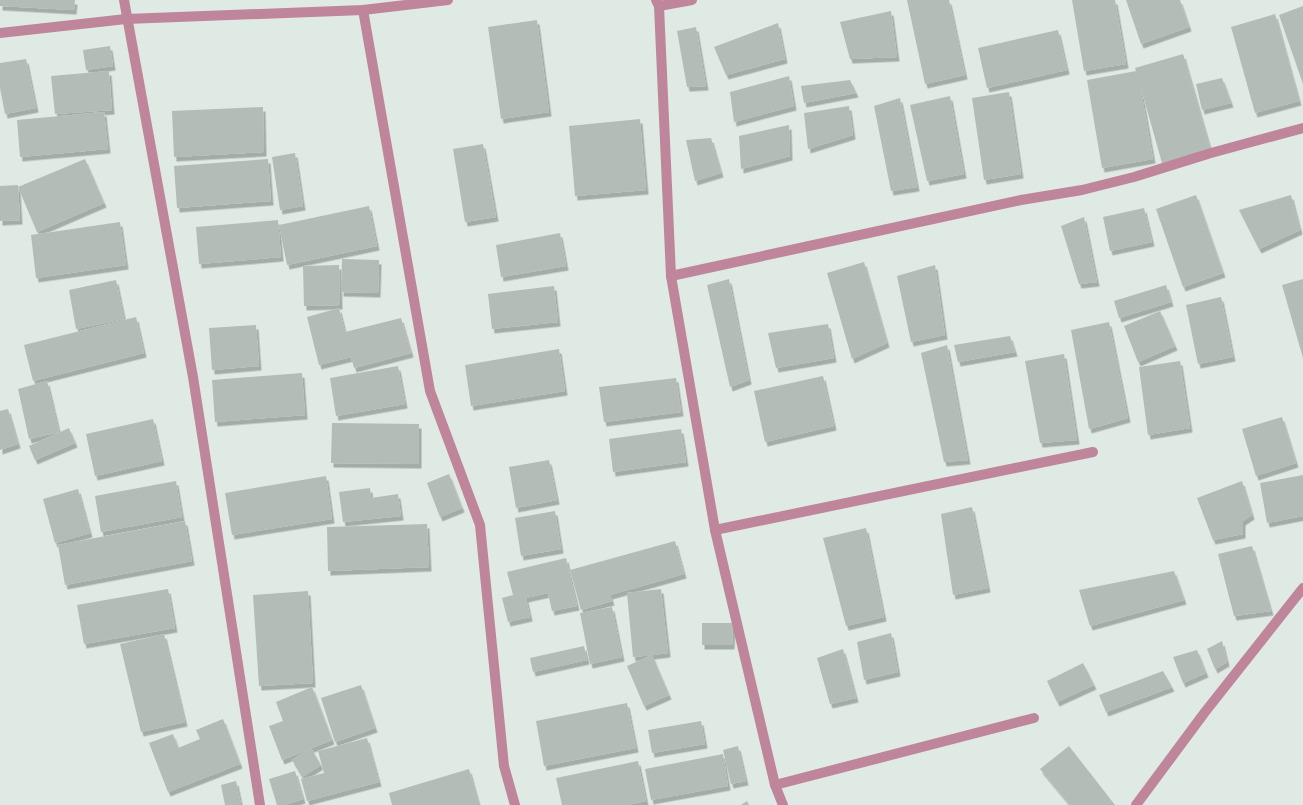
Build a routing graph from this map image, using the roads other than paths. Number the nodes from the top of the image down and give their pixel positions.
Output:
1 (124, 0) edge
2 (448, 0) edge
3 (692, 0) edge
4 (657, 3) edge
5 (363, 10) junction
6 (126, 19) junction
7 (0, 33) edge
8 (1303, 128) edge
9 (671, 276) junction
10 (1093, 452) dead end
11 (715, 530) junction
12 (1303, 588) edge
13 (1034, 718) dead end
14 (775, 785) junction
15 (260, 805) edge
16 (515, 805) edge
17 (783, 805) edge
18 (1136, 805) edge

1 - 6 street
2 - 5 street
3 - 4 street
4 - 9 street
5 - 6 street
5 - 16 street
6 - 7 street
6 - 15 street
8 - 9 street
9 - 11 street
10 - 11 street
11 - 14 street
12 - 18 street
13 - 14 street
14 - 17 street

